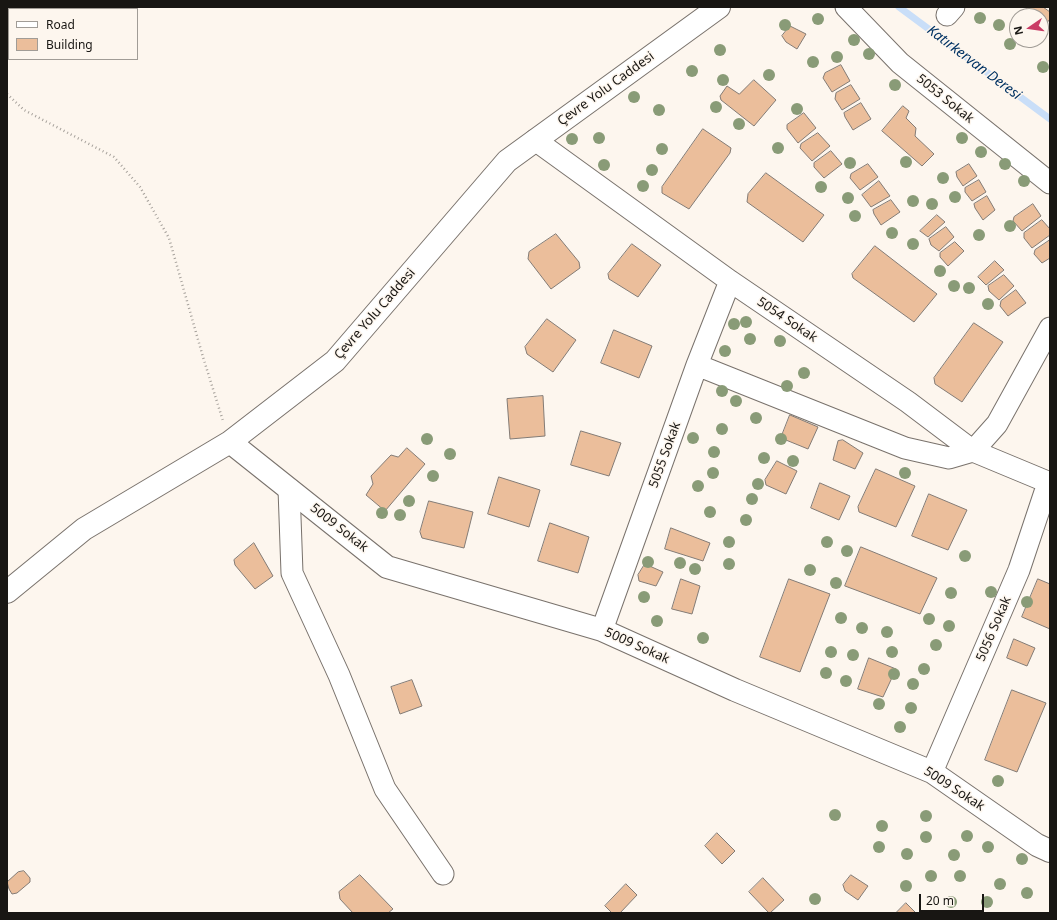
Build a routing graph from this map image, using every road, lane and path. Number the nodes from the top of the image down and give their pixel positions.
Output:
1 (719, 7) edge
2 (846, 7) edge
3 (7, 94) edge
4 (536, 140) junction
5 (1050, 182) edge
6 (730, 281) junction
7 (1050, 328) edge
8 (697, 365) junction
9 (230, 442) junction
10 (973, 451) junction
11 (1049, 483) edge
12 (289, 489) junction
13 (7, 592) edge
14 (602, 630) junction
15 (932, 772) junction
16 (1050, 851) edge
17 (443, 874) dead end

1 - 4 main road, Çevre Yolu Caddesi
2 - 5 street, 5053 Sokak
3 - 9 path
4 - 6 street, 5054 Sokak
4 - 9 main road, Çevre Yolu Caddesi
6 - 8 street, 5055 Sokak
6 - 10 street, 5054 Sokak
7 - 10 street
8 - 10 street
8 - 14 street, 5055 Sokak
9 - 12 main road, 5009 Sokak
9 - 13 main road, Çevre Yolu Caddesi
10 - 11 street, 5054 Sokak
11 - 15 street, 5056 Sokak
12 - 14 main road, 5009 Sokak
12 - 17 street
14 - 15 main road, 5009 Sokak
15 - 16 main road, 5009 Sokak

